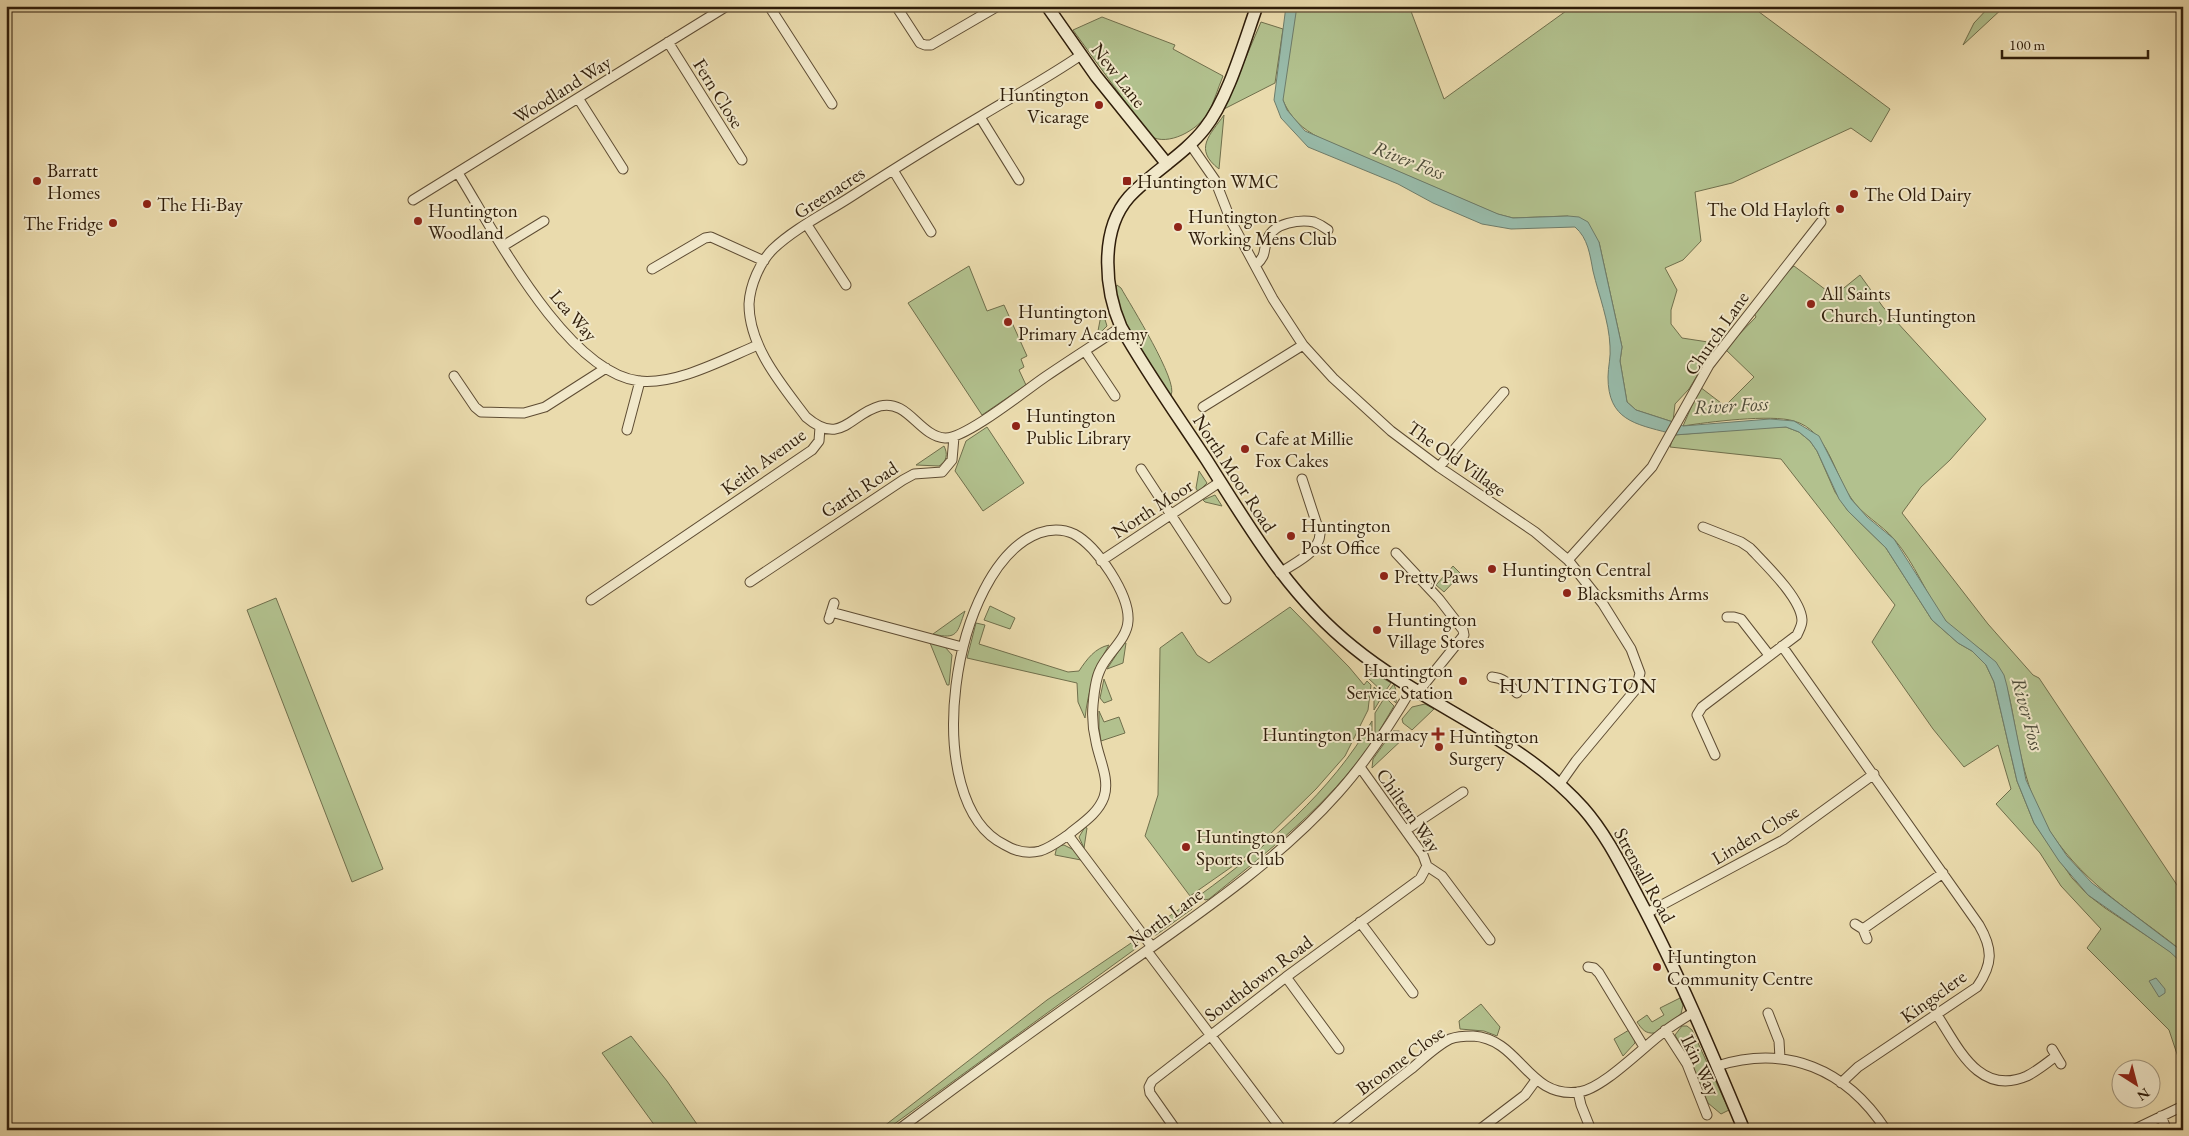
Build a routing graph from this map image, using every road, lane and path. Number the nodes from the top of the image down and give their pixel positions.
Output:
1 (727, 6) edge
2 (769, 6) edge
3 (896, 6) edge
4 (998, 6) edge
5 (1047, 6) edge
6 (1257, 6) edge
7 (668, 42) junction
8 (1081, 55) junction
9 (578, 98) junction
10 (832, 104) dead end
11 (980, 116) junction
12 (1190, 144) junction
13 (742, 160) dead end
14 (1167, 164) junction
15 (623, 169) dead end
16 (893, 170) junction
17 (458, 173) junction
18 (1019, 180) dead end
19 (413, 200) dead end
20 (544, 221) dead end
21 (1821, 222) dead end
22 (807, 225) junction
23 (1328, 230) dead end
24 (931, 232) dead end
25 (503, 246) junction
26 (764, 262) junction
27 (1256, 265) junction
28 (652, 269) dead end
29 (846, 285) dead end
30 (1121, 327) junction
31 (1303, 345) junction
32 (758, 346) junction
33 (1085, 351) junction
34 (606, 368) junction
35 (454, 376) dead end
36 (640, 381) junction
37 (1504, 392) dead end
38 (1115, 396) dead end
39 (1203, 408) dead end
40 (820, 427) junction
41 (627, 430) dead end
42 (954, 437) junction
43 (1439, 467) junction
44 (1141, 469) dead end
45 (1302, 479) dead end
46 (1220, 482) junction
47 (1170, 515) junction
48 (1703, 527) dead end
49 (1396, 553) dead end
50 (1568, 560) junction
51 (1101, 561) junction
52 (1280, 573) junction
53 (750, 582) dead end
54 (1226, 599) dead end
55 (591, 600) dead end
56 (832, 611) dead end
57 (1727, 617) dead end
58 (1782, 646) junction
59 (962, 647) junction
60 (1770, 655) junction
61 (1492, 677) dead end
62 (1415, 690) junction
63 (1517, 693) dead end
64 (1715, 755) dead end
65 (1360, 767) junction
66 (1874, 774) junction
67 (1559, 785) junction
68 (1464, 792) dead end
69 (1406, 830) junction
70 (1068, 835) junction
71 (1427, 866) junction
72 (1943, 874) junction
73 (1647, 913) junction
74 (1360, 922) junction
75 (1855, 924) dead end
76 (1863, 929) junction
77 (1866, 938) dead end
78 (1490, 940) dead end
79 (1149, 949) junction
80 (1588, 967) dead end
81 (1286, 977) junction
82 (1413, 993) dead end
83 (1767, 1010) dead end
84 (1694, 1012) junction
85 (1937, 1015) junction
86 (1665, 1030) junction
87 (1211, 1035) junction
88 (1644, 1047) junction
89 (1339, 1049) dead end
90 (2056, 1056) dead end
91 (1780, 1058) junction
92 (1717, 1066) junction
93 (1536, 1080) junction
94 (1841, 1083) junction
95 (1578, 1092) junction
96 (2183, 1106) edge
97 (1707, 1115) dead end
98 (2161, 1116) junction
99 (2166, 1128) dead end
100 (898, 1130) edge
101 (1176, 1130) edge
102 (1282, 1130) edge
103 (1333, 1130) edge
104 (1479, 1130) edge
105 (1591, 1130) edge
106 (1744, 1130) edge
107 (1886, 1130) edge
108 (2133, 1130) edge

1 - 7 street, Woodland Way
2 - 10 street
3 - 4 street
5 - 8 street, New Lane
6 - 12 street, North Moor Road
7 - 9 street, Woodland Way
7 - 13 street, Fern Close
8 - 11 street, Greenacres
8 - 14 street, New Lane
9 - 15 street
9 - 17 street, Woodland Way
11 - 16 street, Greenacres
11 - 18 street
12 - 14 street, North Moor Road
12 - 27 street, The Old Village
14 - 30 street, North Moor Road
16 - 22 street, Greenacres
16 - 24 street
17 - 19 street, Woodland Way
17 - 25 street, Lea Way
20 - 25 street
21 - 50 street, Church Lane
22 - 26 street, Greenacres
22 - 29 street
23 - 27 street
25 - 34 street, Lea Way
26 - 28 street
26 - 32 street, Greenacres
27 - 31 street, The Old Village
30 - 33 street
30 - 46 street, North Moor Road
31 - 39 street
31 - 43 street, The Old Village
32 - 36 street, Lea Way
32 - 40 street, Greenacres
33 - 38 street
33 - 42 street
34 - 35 street
34 - 36 street, Lea Way
36 - 41 street
37 - 43 street
40 - 42 street, Keith Avenue
40 - 55 street, Keith Avenue
42 - 53 street, Garth Road
43 - 50 street, The Old Village
44 - 47 street
45 - 52 street
46 - 47 street, North Moor
46 - 52 street, North Moor Road
47 - 51 street, North Moor
47 - 54 street
48 - 58 street
49 - 62 street, North Lane
50 - 67 street, The Old Village
51 - 59 street, North Moor
51 - 70 street, North Moor
52 - 62 street, North Moor Road
56 - 59 street
57 - 60 street
58 - 60 street
58 - 66 street
59 - 70 street, North Moor
60 - 64 street
61 - 63 street
62 - 65 street, North Lane
62 - 67 street, North Moor Road
65 - 69 street, Chiltern Way
65 - 79 street, North Lane
66 - 72 street, Kingsclere
66 - 73 street, Linden Close
67 - 73 street, Strensall Road
68 - 69 street
69 - 71 street, Chiltern Way
70 - 79 street
71 - 74 street, Southdown Road
71 - 78 street, Chiltern Way
72 - 76 street
72 - 85 street, Kingsclere
73 - 84 street, Strensall Road
74 - 81 street, Southdown Road
74 - 82 street
75 - 76 street
76 - 77 street
79 - 87 street
79 - 100 street, North Lane
80 - 88 street
81 - 87 street, Southdown Road
81 - 89 street
83 - 91 street
84 - 86 street
84 - 92 street, Strensall Road
85 - 90 street
85 - 94 street, Kingsclere
86 - 88 street
86 - 97 street, Ikin Way
87 - 101 street, Southdown Road
87 - 102 street
88 - 95 street
91 - 92 street
91 - 94 street
92 - 106 street, Strensall Road
93 - 95 street, Broome Close
93 - 103 street, Broome Close
93 - 104 street
94 - 107 street
95 - 105 street
96 - 98 street
98 - 99 street
98 - 108 street

